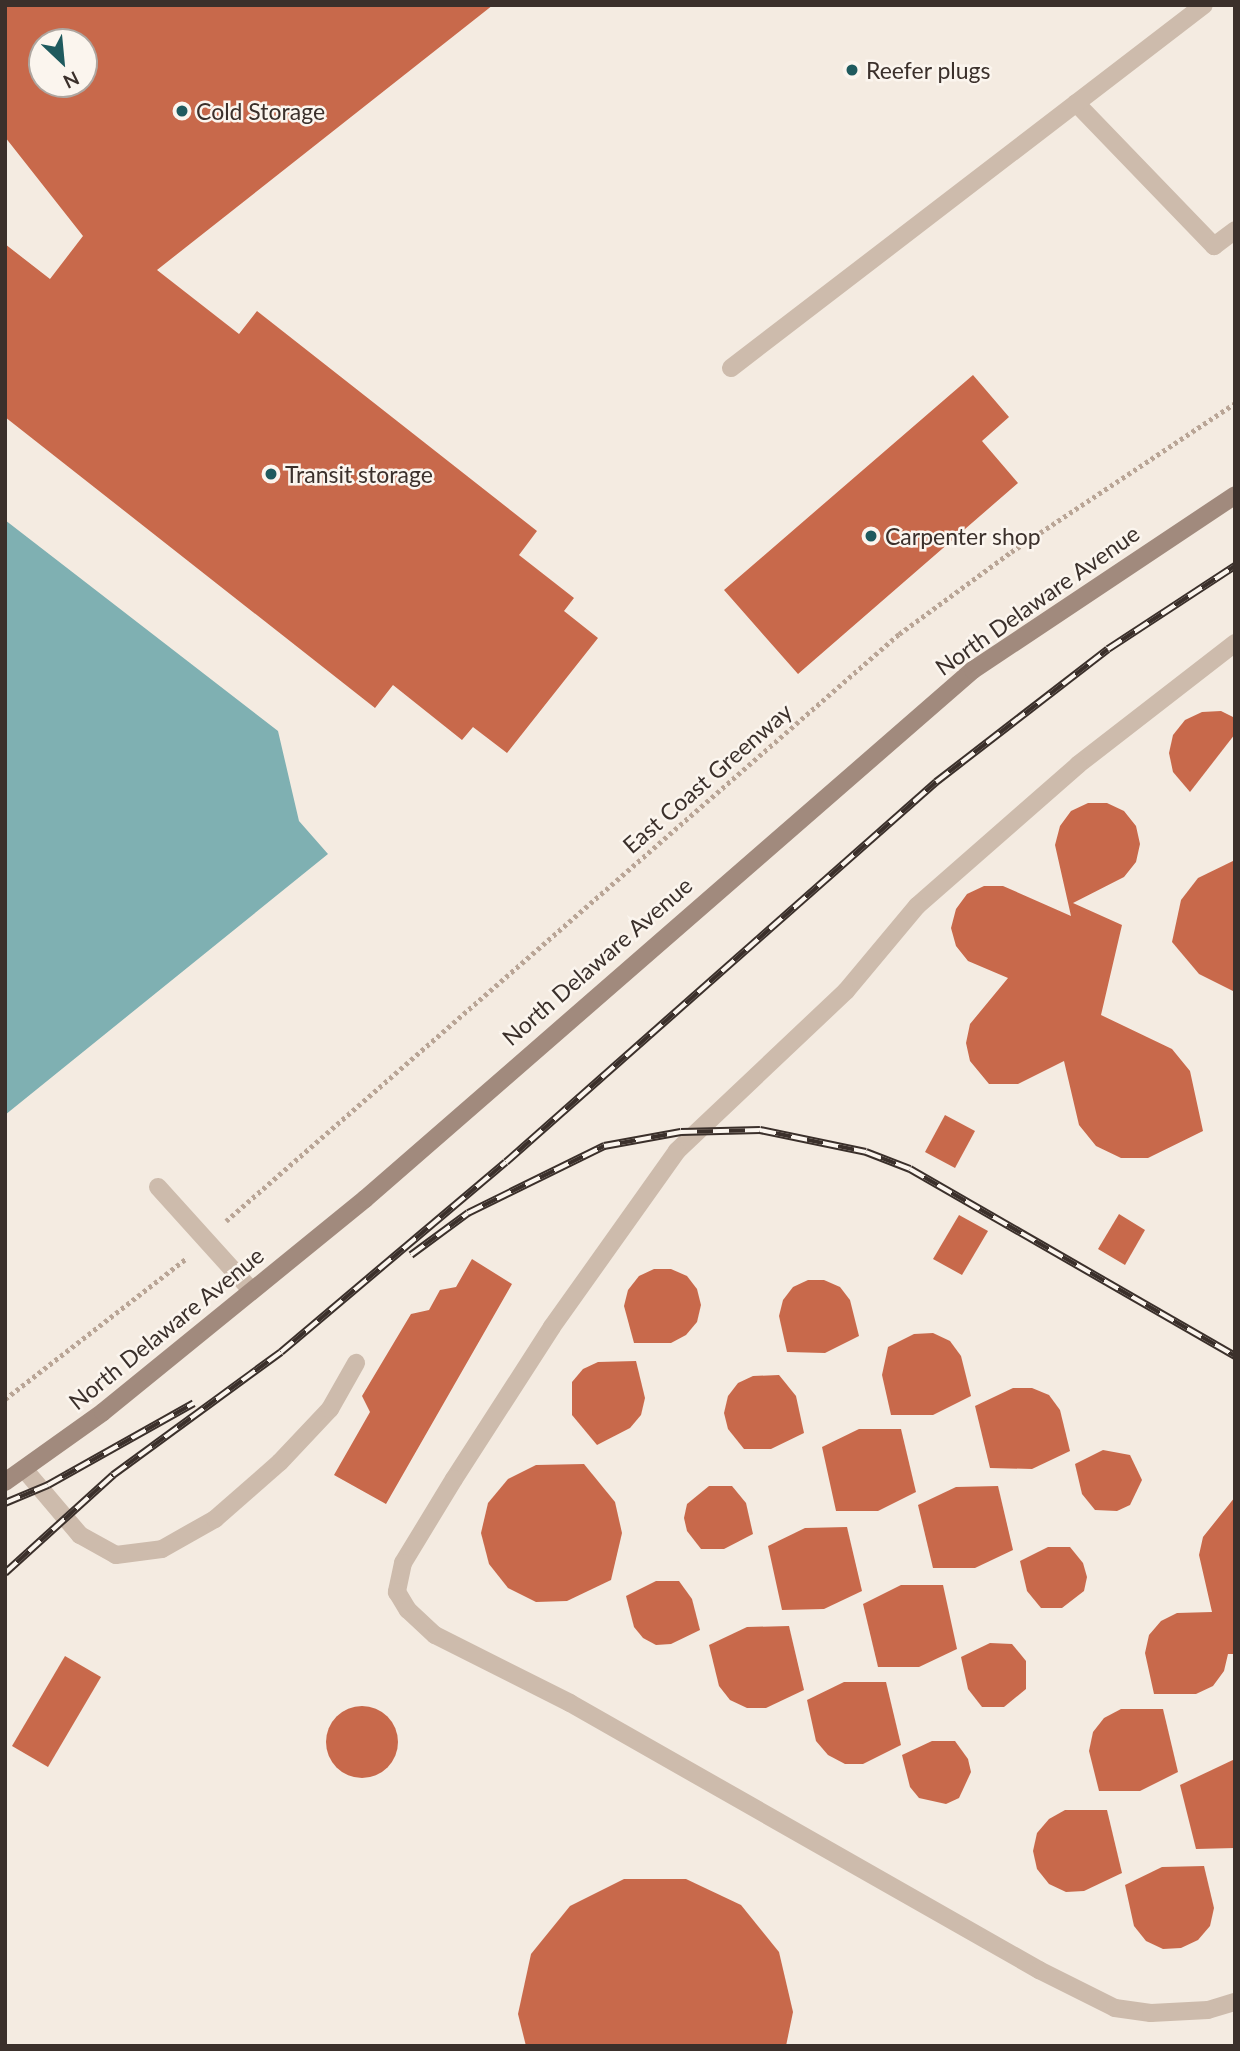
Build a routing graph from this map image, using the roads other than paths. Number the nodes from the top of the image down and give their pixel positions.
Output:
1 (1203, 5) edge
2 (1076, 103) junction
3 (1235, 230) edge
4 (731, 368) dead end
5 (1235, 495) edge
6 (1235, 643) edge
7 (158, 1187) dead end
8 (252, 1292) junction
9 (356, 1363) dead end
10 (24, 1469) junction
11 (5, 1482) edge
12 (1235, 2003) edge

1 - 2 lane
2 - 3 lane
2 - 4 lane
5 - 8 street, North Delaware Avenue
6 - 12 lane
7 - 8 lane
8 - 10 street, North Delaware Avenue
9 - 10 lane
10 - 11 street, North Delaware Avenue

